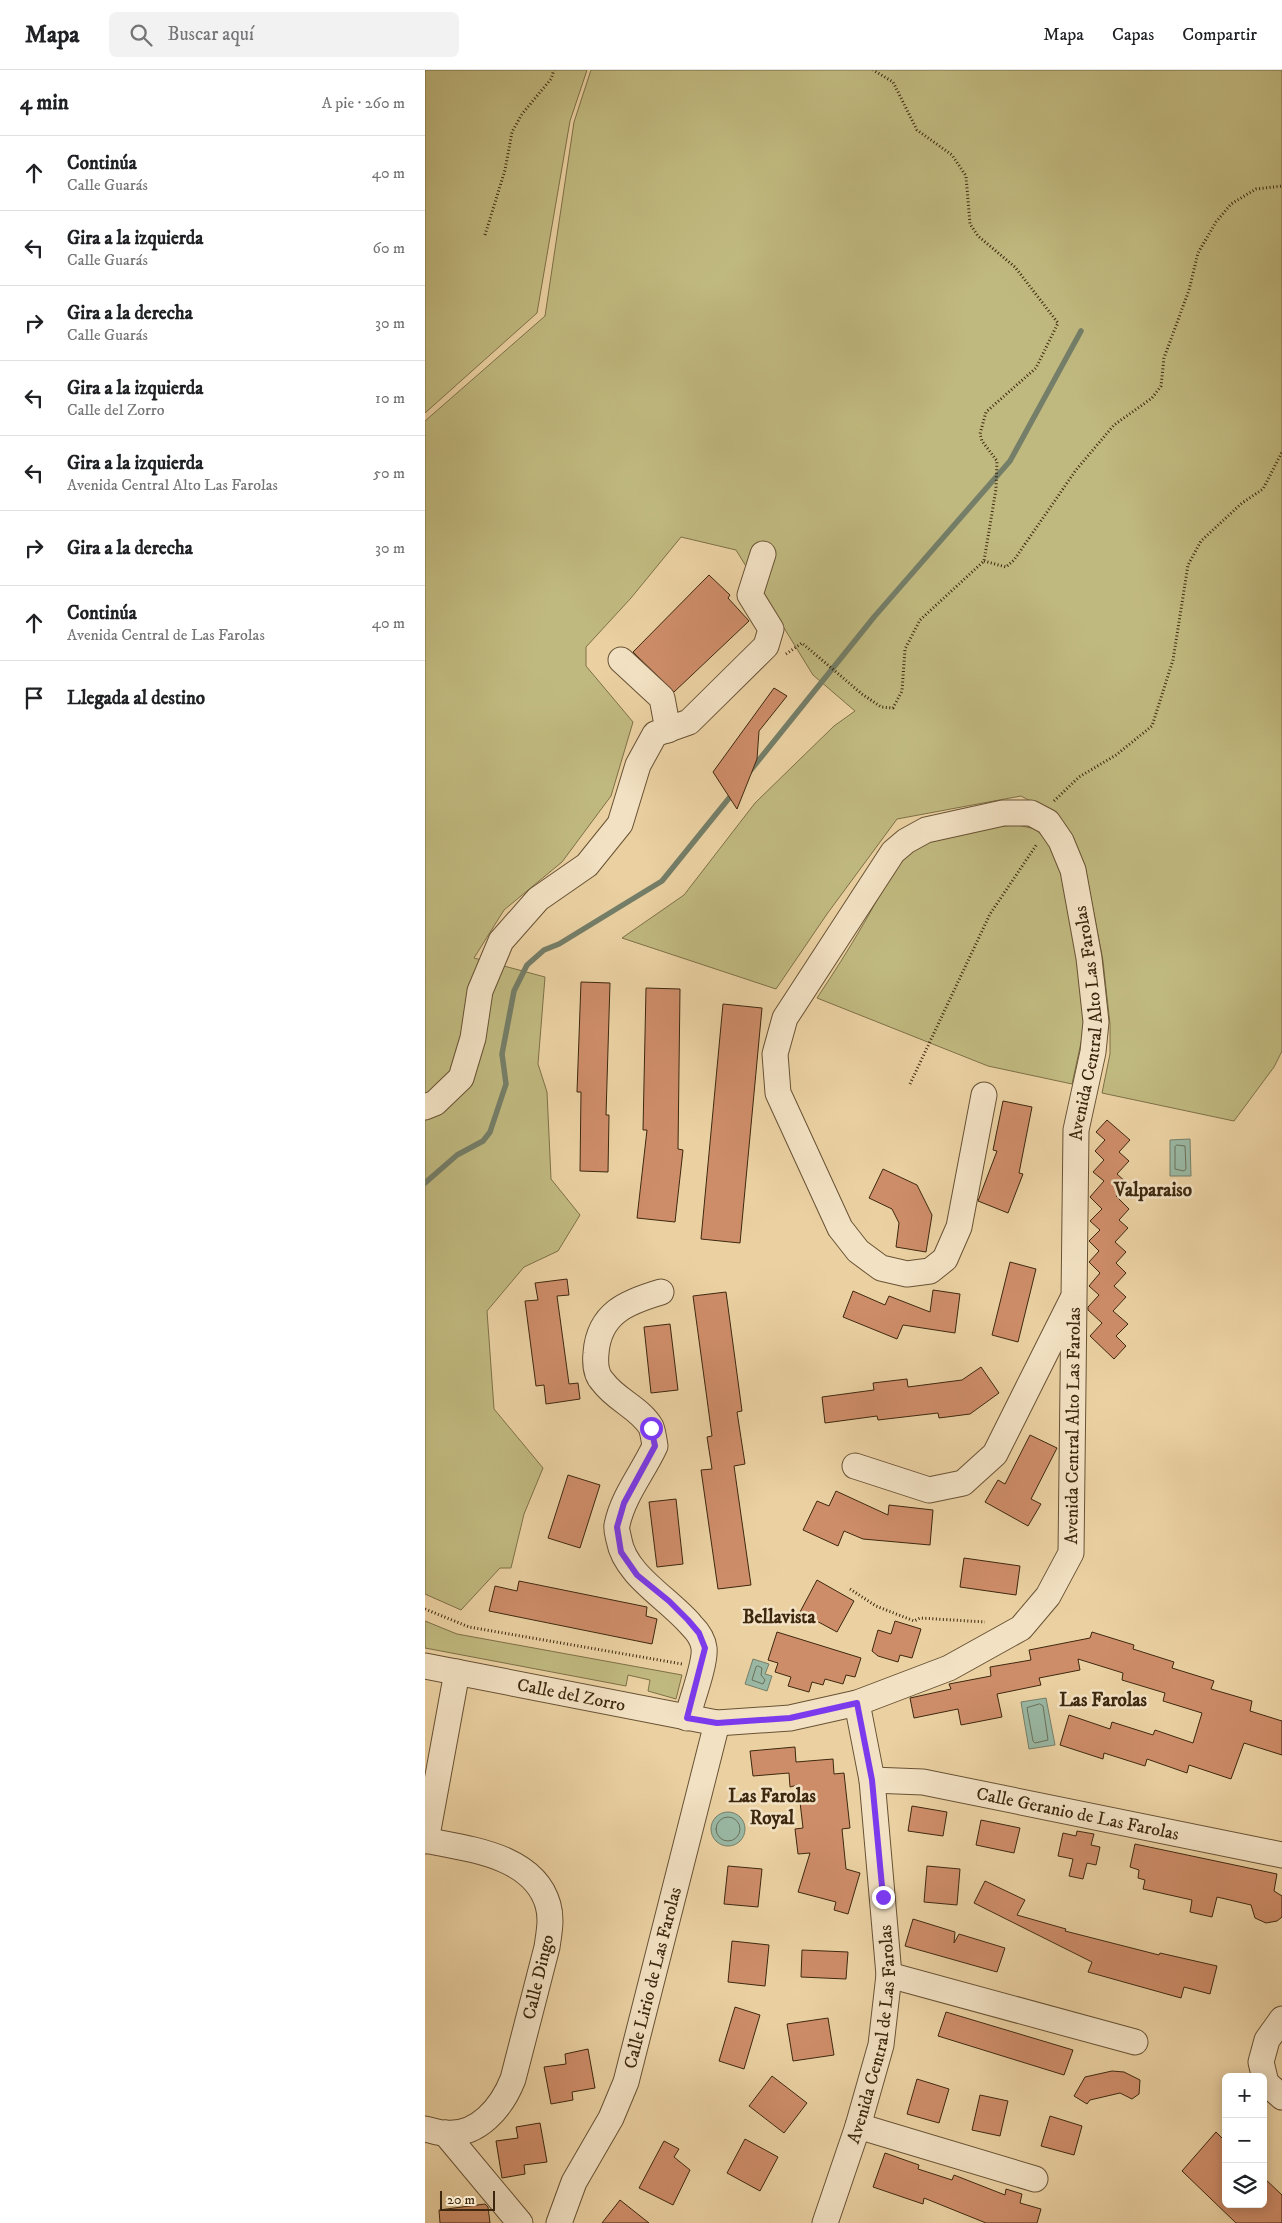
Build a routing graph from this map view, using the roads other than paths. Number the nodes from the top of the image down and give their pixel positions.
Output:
1 (763, 554) dead end
2 (621, 660) dead end
3 (668, 730) junction
4 (984, 1095) dead end
5 (425, 1107) edge
6 (661, 1292) dead end
7 (1074, 1296) junction
8 (855, 1466) dead end
9 (425, 1666) edge
10 (457, 1672) junction
11 (857, 1703) junction
12 (687, 1718) junction
13 (717, 1723) junction
14 (872, 1780) junction
15 (426, 1840) edge
16 (1282, 1855) edge
17 (889, 1975) junction
18 (1282, 2019) edge
19 (1135, 2042) dead end
20 (1282, 2097) edge
21 (858, 2126) junction
22 (435, 2131) edge
23 (1035, 2179) dead end
24 (520, 2223) edge
25 (559, 2223) edge
26 (825, 2223) edge

1 - 3 street
2 - 3 street
3 - 5 street
4 - 7 street, Avenida Central Alto Las Farolas
6 - 12 street
7 - 8 street
7 - 11 street, Avenida Central Alto Las Farolas
9 - 10 street, Calle del Zorro
10 - 12 street, Calle del Zorro
10 - 15 street, Calle Dingo
11 - 13 street, Avenida Central Alto Las Farolas
11 - 14 street, Avenida Central de Las Farolas
12 - 13 street, Calle del Zorro
13 - 25 street, Calle Lirio de Las Farolas
14 - 16 street, Calle Geranio de Las Farolas
14 - 17 street, Avenida Central de Las Farolas
15 - 22 street, Calle Dingo
17 - 19 street
17 - 21 street, Avenida Central de Las Farolas
18 - 20 street
21 - 23 street
21 - 26 street, Avenida Central de Las Farolas
22 - 24 street

